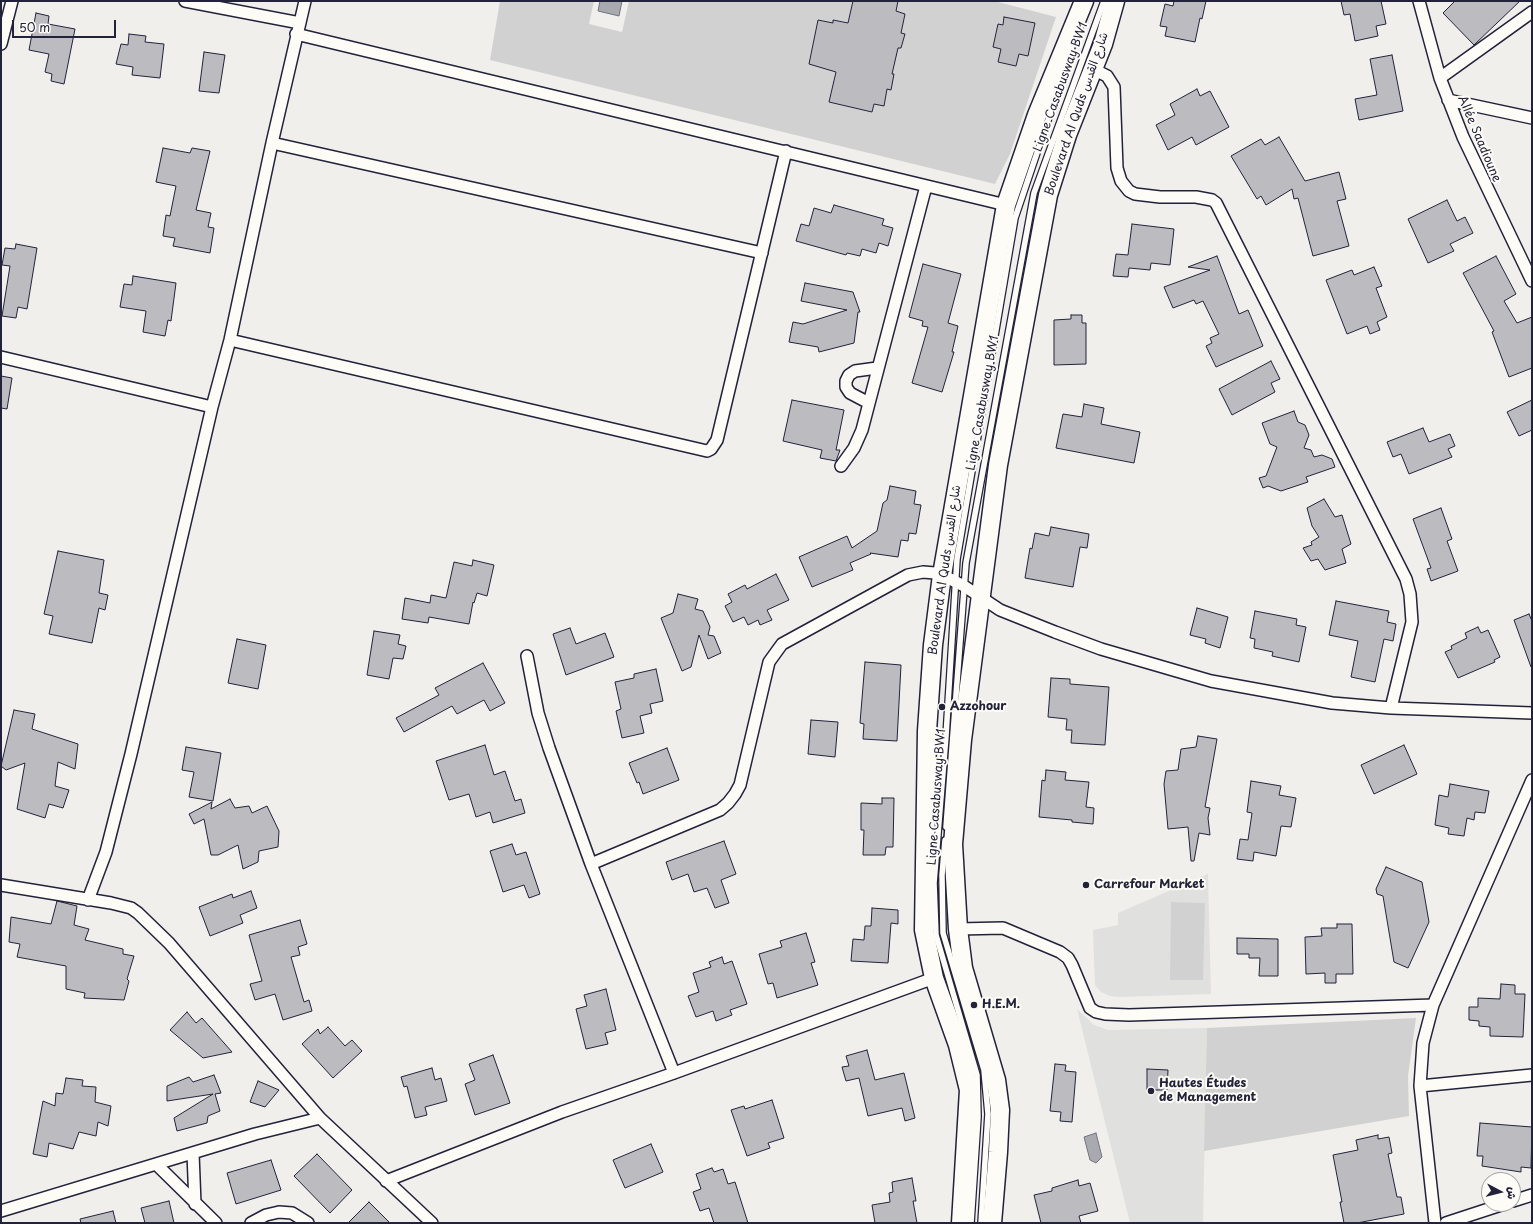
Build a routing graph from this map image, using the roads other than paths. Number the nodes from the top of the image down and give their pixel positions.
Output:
1 (12, 1) edge
2 (185, 1) edge
3 (305, 1) edge
4 (1084, 1) edge
5 (1089, 1) edge
6 (1104, 1) edge
7 (1115, 1) edge
8 (1419, 1) edge
9 (1532, 12) edge
10 (298, 28) junction
11 (1080, 29) dead end
12 (1, 44) edge
13 (1070, 58) dead end
14 (1094, 69) junction
15 (1440, 78) junction
16 (1448, 100) junction
17 (1532, 118) edge
18 (272, 144) junction
19 (786, 151) junction
20 (926, 186) junction
21 (1006, 205) junction
22 (762, 253) junction
23 (1532, 281) edge
24 (230, 340) junction
25 (1, 357) edge
26 (877, 368) junction
27 (869, 403) junction
28 (212, 407) junction
29 (841, 466) dead end
30 (954, 581) junction
31 (981, 597) junction
32 (527, 656) dead end
33 (1391, 708) junction
34 (1532, 713) edge
35 (1532, 780) edge
36 (591, 864) junction
37 (1, 885) edge
38 (88, 900) junction
39 (958, 929) junction
40 (934, 978) junction
41 (1433, 1005) junction
42 (674, 1073) junction
43 (1532, 1075) edge
44 (1420, 1086) junction
45 (320, 1118) junction
46 (193, 1153) junction
47 (156, 1164) junction
48 (386, 1181) junction
49 (1532, 1195) edge
50 (1521, 1198) edge
51 (196, 1204) junction
52 (1, 1211) edge
53 (1481, 1212) edge
54 (216, 1223) edge
55 (250, 1223) edge
56 (308, 1223) edge
57 (432, 1223) edge
58 (961, 1223) edge
59 (971, 1223) edge
60 (981, 1223) edge
61 (992, 1223) edge
62 (1435, 1223) edge
63 (1446, 1223) edge

1 - 12 street
2 - 10 street
3 - 10 street
4 - 21 main road, Boulevard Al Quds شارع القدس
5 - 11 lane, Ligne Casabusway BW1
6 - 30 lane, Ligne Casabusway BW1
7 - 14 main road, Boulevard Al Quds شارع القدس
8 - 15 street, Allée Saadioune
9 - 15 street
10 - 18 street
10 - 19 street
13 - 30 lane, Ligne Casabusway BW1
14 - 31 main road, Boulevard Al Quds شارع القدس
14 - 33 street
15 - 16 street, Allée Saadioune
16 - 17 street
16 - 23 street, Allée Saadioune
18 - 22 street
18 - 24 street
19 - 20 street
19 - 22 street
20 - 21 street
20 - 26 street
21 - 30 main road, Boulevard Al Quds شارع القدس
22 - 24 street
24 - 28 street
25 - 28 street
26 - 27 street
26 - 27 street
27 - 29 street
28 - 38 street
30 - 31 street
30 - 36 street
30 - 40 main road, Boulevard Al Quds شارع القدس
30 - 59 lane, Ligne Casabusway BW1
30 - 60 lane, Ligne Casabusway BW1
31 - 33 street
31 - 39 main road, Boulevard Al Quds شارع القدس
32 - 36 street
33 - 34 street
35 - 41 street
36 - 42 street
37 - 38 street
38 - 45 street
39 - 41 street
39 - 61 main road, Boulevard Al Quds شارع القدس
40 - 42 street
40 - 58 main road, Boulevard Al Quds شارع القدس
41 - 44 street
42 - 48 street
43 - 44 street
44 - 62 street
45 - 46 street
45 - 48 street
46 - 47 street
46 - 51 street
47 - 51 street
47 - 52 street
48 - 57 street
49 - 50 street
51 - 54 street
53 - 63 street
55 - 56 street

